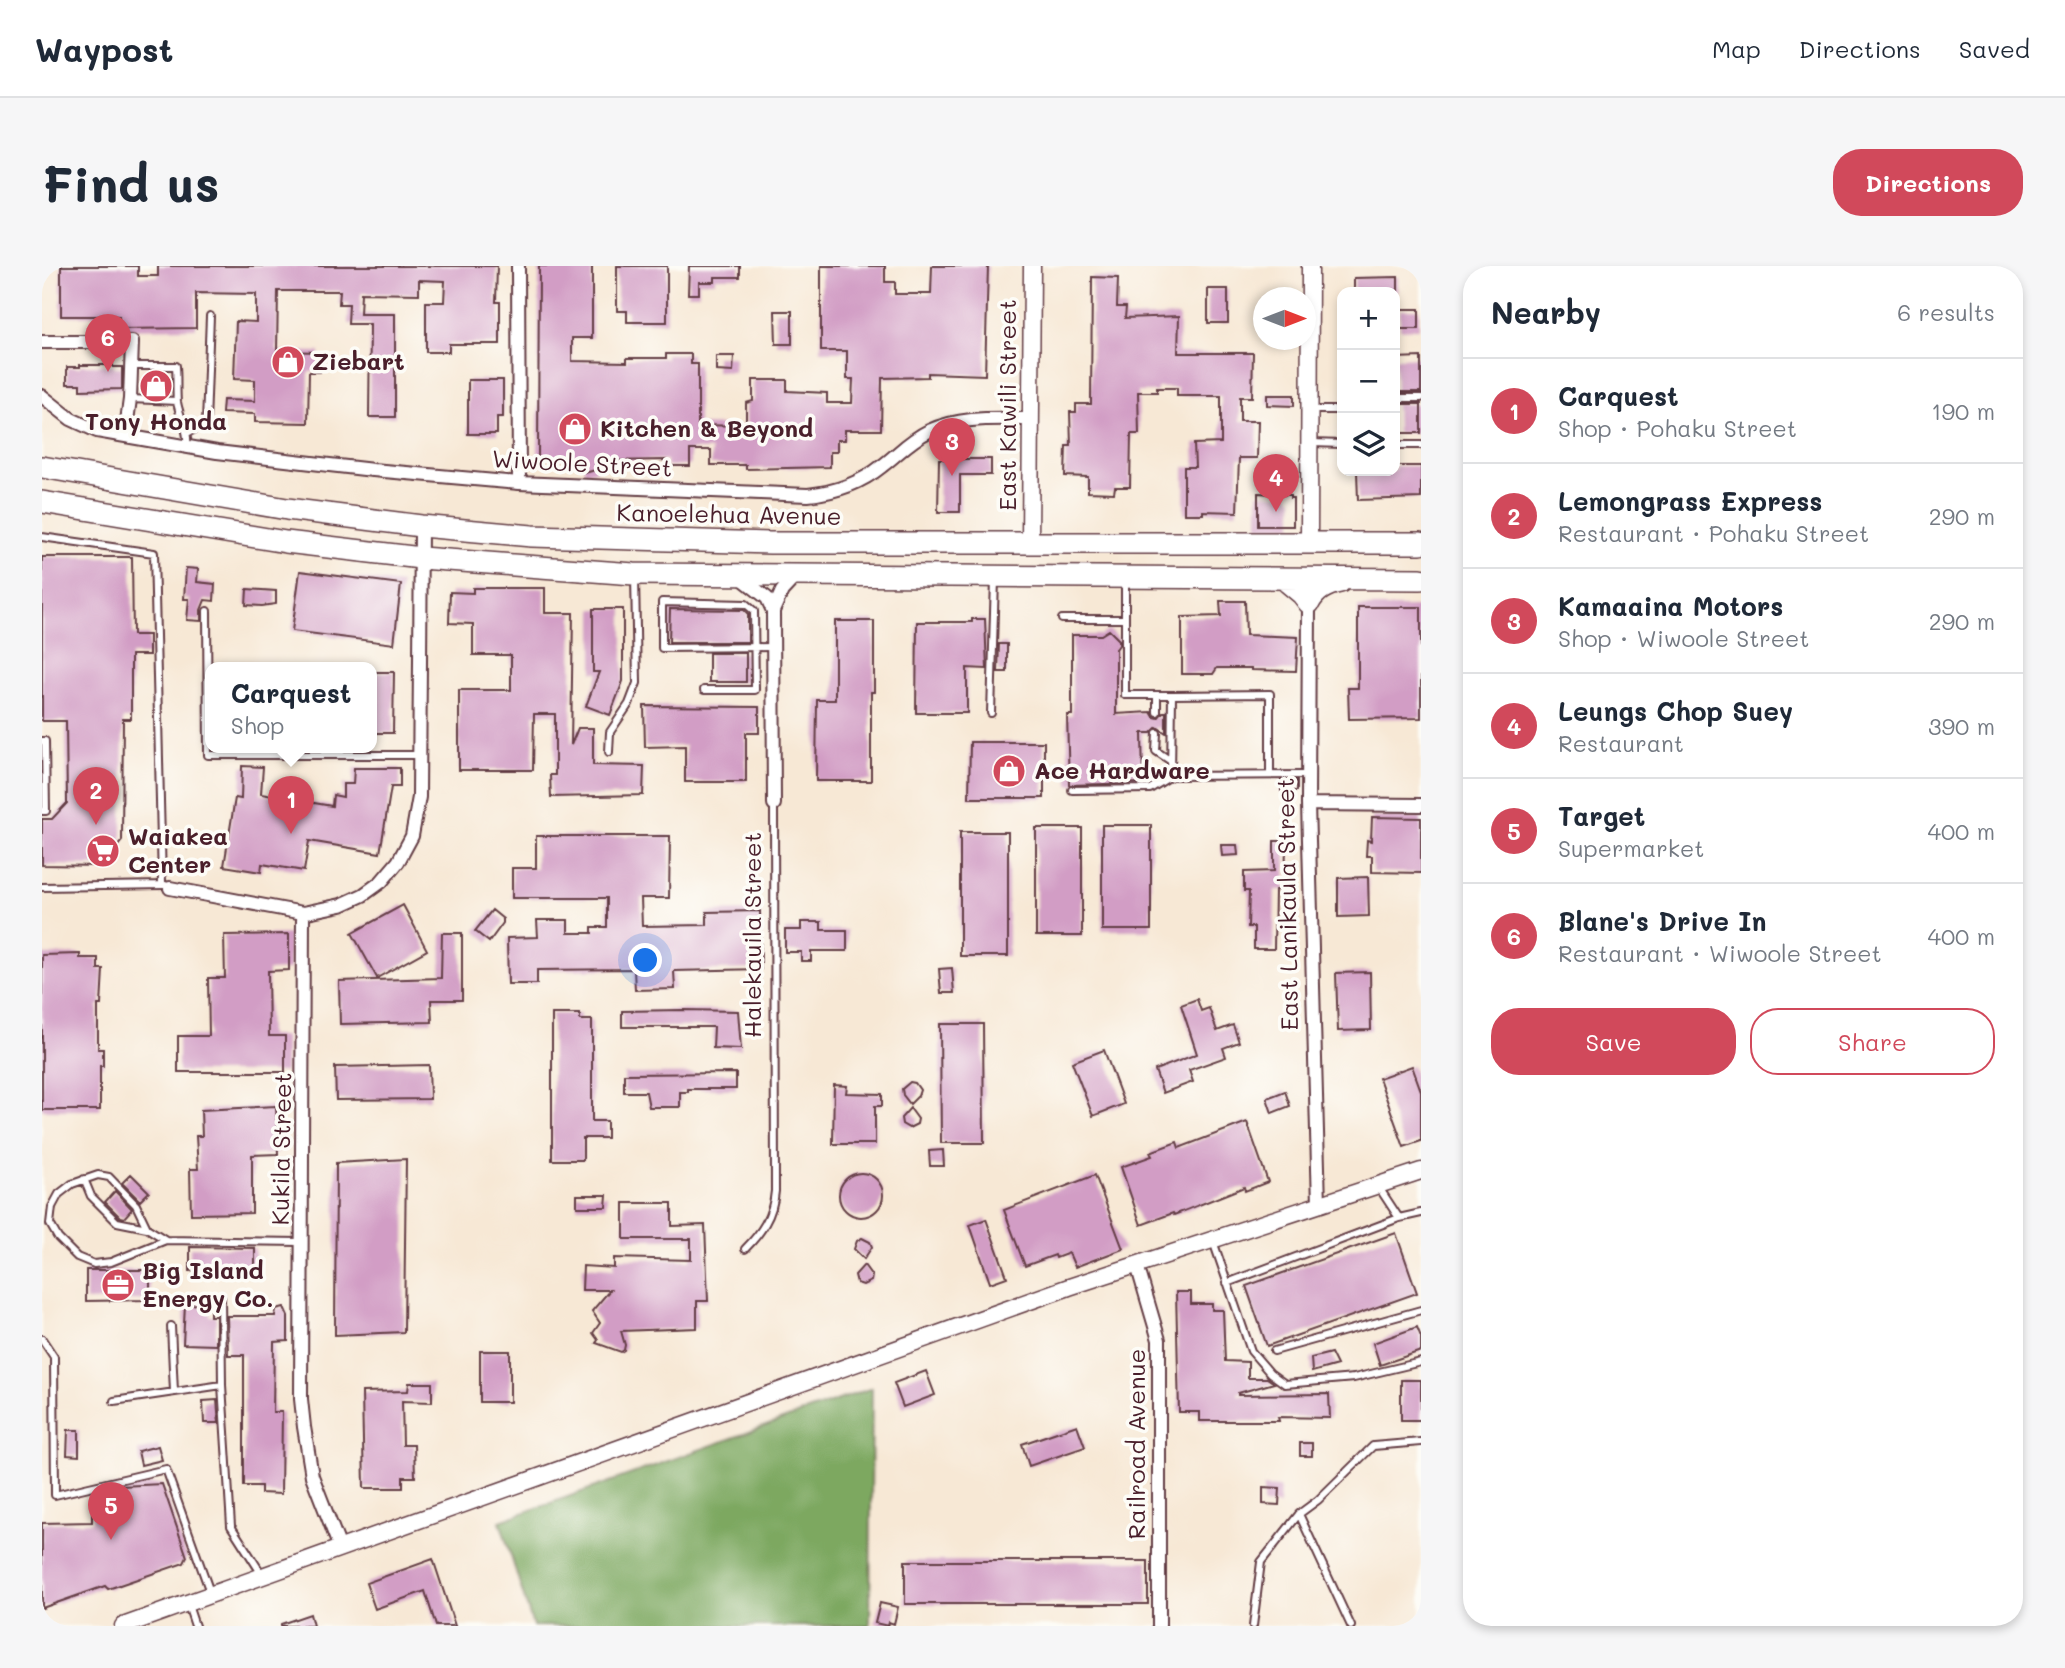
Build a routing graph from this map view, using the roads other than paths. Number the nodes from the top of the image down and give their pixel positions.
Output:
1 (519, 266) edge
2 (1032, 266) edge
3 (1310, 266) edge
4 (210, 316) dead end
5 (42, 342) edge
6 (131, 366) junction
7 (42, 396) edge
8 (1400, 398) edge
9 (1421, 398) edge
10 (130, 399) junction
11 (177, 401) junction
12 (1310, 410) junction
13 (1337, 410) edge
14 (1030, 419) junction
15 (189, 432) junction
16 (125, 436) junction
17 (1310, 443) junction
18 (1337, 444) edge
19 (1400, 445) edge
20 (1421, 445) edge
21 (187, 447) junction
22 (42, 467) edge
23 (519, 483) junction
24 (42, 502) edge
25 (421, 526) junction
26 (42, 537) edge
27 (1421, 543) edge
28 (1030, 544) junction
29 (1308, 544) junction
30 (421, 558) junction
31 (634, 574) junction
32 (797, 575) junction
33 (738, 576) junction
34 (992, 576) junction
35 (1065, 576) junction
36 (1125, 577) junction
37 (1284, 579) junction
38 (1354, 579) junction
39 (1421, 579) edge
40 (1308, 603) junction
41 (207, 611) dead end
42 (773, 611) junction
43 (1062, 619) dead end
44 (1125, 619) junction
45 (755, 647) junction
46 (773, 647) junction
47 (207, 662) edge
48 (704, 690) dead end
49 (1157, 695) junction
50 (1172, 695) junction
51 (1157, 712) dead end
52 (991, 713) dead end
53 (1157, 733) dead end
54 (42, 741) edge
55 (609, 752) dead end
56 (208, 753) edge
57 (420, 755) junction
58 (1171, 761) junction
59 (1270, 775) junction
60 (1308, 775) junction
61 (1171, 776) junction
62 (1072, 790) dead end
63 (774, 804) joint
64 (1308, 804) junction
65 (1421, 805) edge
66 (42, 811) edge
67 (166, 885) junction
68 (42, 887) edge
69 (303, 913) junction
70 (1421, 1171) edge
71 (84, 1179) junction
72 (1377, 1185) junction
73 (1319, 1203) junction
74 (1421, 1213) edge
75 (1399, 1218) junction
76 (147, 1228) junction
77 (166, 1240) junction
78 (1212, 1240) junction
79 (302, 1242) junction
80 (745, 1249) dead end
81 (1138, 1265) junction
82 (1227, 1283) junction
83 (221, 1296) dead end
84 (1421, 1310) edge
85 (171, 1326) dead end
86 (42, 1339) edge
87 (1274, 1351) dead end
88 (1421, 1362) edge
89 (222, 1385) junction
90 (174, 1392) junction
91 (114, 1401) dead end
92 (1421, 1442) edge
93 (1299, 1514) junction
94 (340, 1548) junction
95 (264, 1577) junction
96 (211, 1595) junction
97 (187, 1604) junction
98 (126, 1625) edge
99 (195, 1626) edge
100 (1159, 1626) edge
101 (1253, 1626) edge
102 (1351, 1626) edge

1 - 23 street
2 - 14 street, East Kawili Street
3 - 12 street
4 - 15 lane
5 - 6 street
6 - 10 street
6 - 11 lane
7 - 16 street, Wiwoole Street
8 - 9 lane
10 - 11 lane
10 - 16 street
11 - 15 lane
12 - 13 lane
12 - 17 street
14 - 23 street, Wiwoole Street
14 - 28 street, East Kawili Street
15 - 21 lane
16 - 21 street, Wiwoole Street
17 - 18 lane
17 - 29 street
19 - 20 lane
21 - 23 street, Wiwoole Street
22 - 25 highway, Kanoelehua Avenue
24 - 30 highway
25 - 28 highway, Kanoelehua Avenue
25 - 30 street
26 - 67 lane
27 - 29 highway, Kanoelehua Avenue
28 - 29 highway, Kanoelehua Avenue
28 - 34 highway
28 - 35 highway
30 - 31 highway
30 - 57 street
31 - 33 highway
31 - 55 lane
32 - 33 highway
32 - 34 highway
32 - 42 street
33 - 42 street
34 - 35 highway
34 - 52 lane
35 - 36 highway
36 - 37 highway
36 - 44 lane
37 - 38 highway
37 - 40 highway
38 - 39 highway
38 - 40 highway
40 - 60 street, East Lanikaula Street
41 - 47 lane
42 - 46 street, Halekauila Street
43 - 44 lane
44 - 49 lane
45 - 45 lane
45 - 46 lane
45 - 48 lane
46 - 63 street, Halekauila Street
49 - 50 lane
49 - 51 lane
50 - 58 lane
50 - 59 lane
53 - 58 lane
54 - 66 lane
56 - 57 lane
57 - 69 street
58 - 61 lane
59 - 60 lane
59 - 61 lane
60 - 64 street, East Lanikaula Street
61 - 62 lane
63 - 80 lane, Halekauila Street
64 - 65 street
64 - 73 street, East Lanikaula Street
67 - 68 lane
67 - 69 street
69 - 79 street, Kukila Street
70 - 72 street
71 - 76 lane
71 - 76 lane
71 - 77 lane
72 - 73 street
72 - 75 lane
73 - 78 street
74 - 75 lane
75 - 82 lane
76 - 77 lane
77 - 79 lane
78 - 81 street
78 - 82 lane
79 - 94 street, Kukila Street
81 - 94 street
81 - 100 street, Railroad Avenue
82 - 88 lane
83 - 89 lane
84 - 87 lane
85 - 90 lane
86 - 96 lane
89 - 90 lane
89 - 95 lane
90 - 91 lane
92 - 93 lane
93 - 101 lane
93 - 102 lane
94 - 95 street
95 - 96 street
96 - 97 street
97 - 98 street
97 - 99 lane

